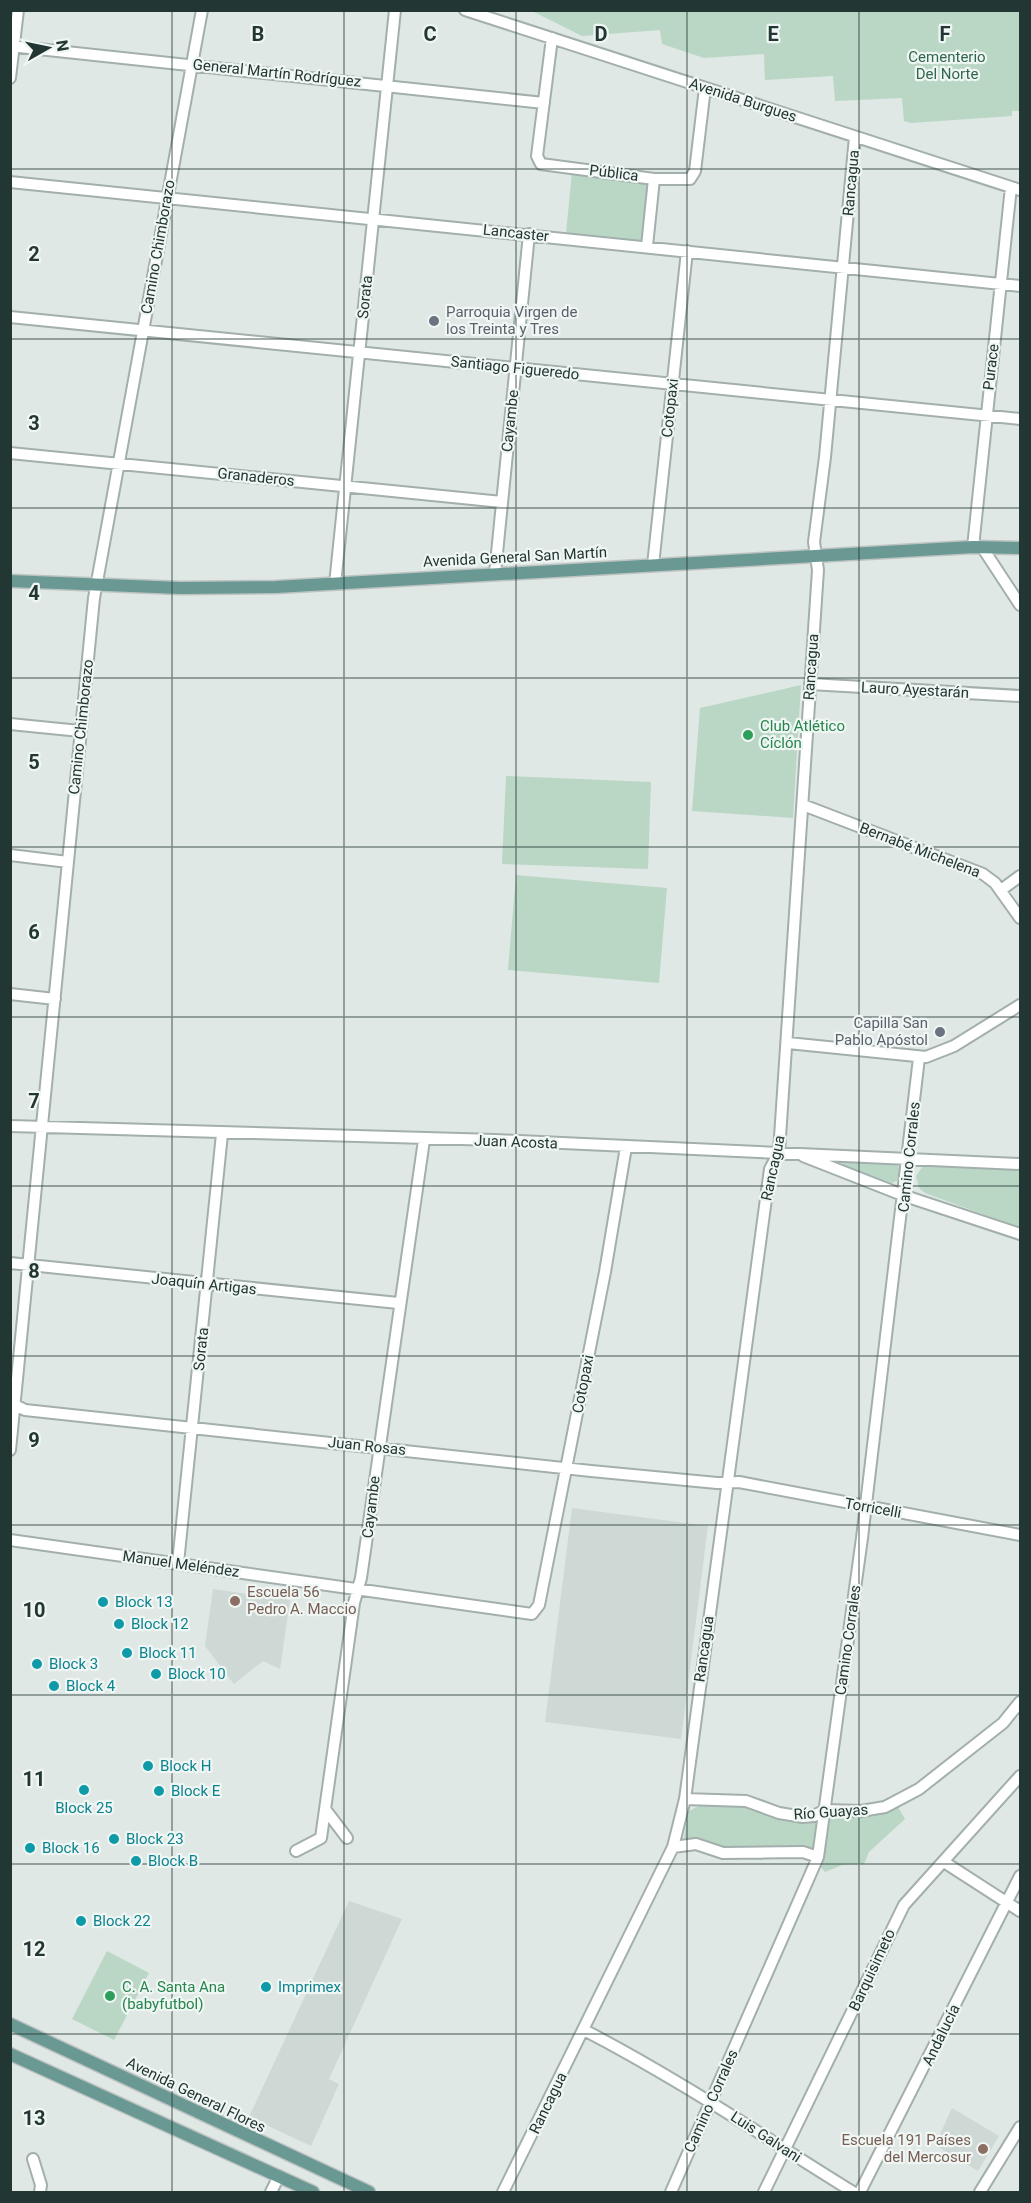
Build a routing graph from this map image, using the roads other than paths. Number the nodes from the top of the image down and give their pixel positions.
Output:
1 (18, 10) edge
2 (202, 10) edge
3 (395, 10) edge
4 (465, 10) edge
5 (552, 38) junction
6 (12, 47) edge
7 (192, 64) junction
8 (10, 78) edge
9 (388, 84) junction
10 (705, 88) junction
11 (544, 103) junction
12 (855, 137) junction
13 (654, 179) junction
14 (10, 182) edge
15 (1016, 188) edge
16 (168, 197) junction
17 (373, 218) junction
18 (528, 234) junction
19 (646, 246) junction
20 (687, 250) junction
21 (843, 267) junction
22 (1002, 284) junction
23 (1020, 286) edge
24 (10, 317) edge
25 (143, 330) junction
26 (359, 352) junction
27 (516, 368) junction
28 (673, 384) junction
29 (831, 400) junction
30 (985, 416) junction
31 (1020, 420) edge
32 (10, 453) edge
33 (119, 463) junction
34 (345, 486) junction
35 (502, 502) junction
36 (977, 547) junction
37 (1020, 548) edge
38 (816, 555) junction
39 (653, 565) junction
40 (495, 573) junction
41 (10, 582) edge
42 (335, 584) junction
43 (97, 586) junction
44 (1020, 605) edge
45 (810, 684) junction
46 (1020, 696) edge
47 (10, 723) edge
48 (80, 731) junction
49 (802, 805) junction
50 (10, 855) edge
51 (68, 862) junction
52 (1020, 876) edge
53 (1001, 890) junction
54 (1020, 918) edge
55 (10, 994) edge
56 (55, 999) junction
57 (1020, 1005) edge
58 (788, 1043) junction
59 (920, 1058) junction
60 (10, 1126) edge
61 (43, 1129) junction
62 (222, 1134) junction
63 (424, 1140) junction
64 (626, 1147) junction
65 (779, 1152) junction
66 (797, 1154) junction
67 (909, 1158) junction
68 (1020, 1164) edge
69 (905, 1196) junction
70 (1020, 1234) edge
71 (10, 1263) edge
72 (30, 1265) junction
73 (207, 1284) junction
74 (399, 1303) junction
75 (13, 1404) edge
76 (193, 1428) junction
77 (378, 1447) junction
78 (10, 1450) edge
79 (567, 1468) junction
80 (726, 1482) junction
81 (865, 1507) junction
82 (1020, 1535) edge
83 (10, 1540) edge
84 (178, 1563) junction
85 (358, 1590) junction
86 (529, 1615) joint
87 (1019, 1705) edge
88 (1020, 1776) edge
89 (685, 1799) junction
90 (325, 1809) junction
91 (825, 1810) junction
92 (346, 1838) dead end
93 (673, 1847) junction
94 (296, 1851) dead end
95 (818, 1857) junction
96 (945, 1862) junction
97 (1020, 1876) edge
98 (1007, 1902) junction
99 (1020, 1911) edge
100 (10, 2024) edge
101 (584, 2030) junction
102 (10, 2054) edge
103 (711, 2102) junction
104 (1020, 2127) edge
105 (785, 2150) junction
106 (33, 2159) dead end
107 (279, 2176) junction
108 (40, 2193) edge
109 (271, 2193) edge
110 (313, 2193) edge
111 (369, 2193) edge
112 (503, 2193) edge
113 (670, 2193) edge
114 (764, 2193) edge
115 (853, 2193) edge
116 (860, 2193) edge
117 (980, 2193) edge

1 - 6 street
2 - 7 street, Camino Chimborazo
3 - 9 street, Sorata
4 - 5 street, Avenida Burgues
5 - 10 street, Avenida Burgues
5 - 11 street
6 - 7 street, General Martín Rodríguez
6 - 8 street
7 - 9 street, General Martín Rodríguez
7 - 16 street, Camino Chimborazo
9 - 11 street, General Martín Rodríguez
9 - 17 street, Sorata
10 - 12 street, Avenida Burgues
10 - 13 street, Pública
11 - 13 street, Pública
12 - 15 street, Avenida Burgues
12 - 21 street, Rancagua
13 - 19 street
14 - 16 street, Lancaster
15 - 22 street, Purace
16 - 17 street, Lancaster
16 - 25 street, Camino Chimborazo
17 - 18 street, Lancaster
17 - 26 street, Sorata
18 - 19 street, Lancaster
18 - 27 street, Cayambe
19 - 20 street, Lancaster
20 - 21 street, Lancaster
20 - 28 street, Cotopaxi
21 - 22 street, Lancaster
21 - 29 street, Rancagua
22 - 23 street, Lancaster
22 - 30 street, Purace
24 - 25 street, Santiago Figueredo
25 - 26 street, Santiago Figueredo
25 - 33 street, Camino Chimborazo
26 - 27 street, Santiago Figueredo
26 - 34 street, Sorata
27 - 28 street, Santiago Figueredo
27 - 35 street, Cayambe
28 - 29 street, Santiago Figueredo
28 - 39 street, Cotopaxi
29 - 30 street, Santiago Figueredo
29 - 38 street, Rancagua
30 - 31 street, Santiago Figueredo
30 - 36 street, Purace
32 - 33 street, Granaderos
33 - 34 street, Granaderos
33 - 43 street, Camino Chimborazo
34 - 35 street, Granaderos
34 - 42 street, Sorata
35 - 40 street, Cayambe
36 - 37 main road, Avenida General San Martín
36 - 38 main road, Avenida General San Martín
36 - 44 street
38 - 39 main road, Avenida General San Martín
38 - 45 street, Rancagua
39 - 40 main road, Avenida General San Martín
40 - 42 main road, Avenida General San Martín
41 - 43 main road, Avenida General San Martín
42 - 43 main road, Avenida General San Martín
43 - 48 street, Camino Chimborazo
45 - 46 street, Lauro Ayestarán
45 - 49 street, Rancagua
47 - 48 street
48 - 51 street, Camino Chimborazo
49 - 53 street, Bernabé Michelena
49 - 58 street, Rancagua
50 - 51 street
51 - 56 street, Camino Chimborazo
52 - 53 street
53 - 54 street, Bernabé Michelena
55 - 56 street
56 - 61 street, Camino Chimborazo
57 - 59 street
58 - 59 street
58 - 65 street, Rancagua
59 - 67 street, Camino Corrales
60 - 61 street, Juan Acosta
61 - 62 street, Juan Acosta
61 - 72 street, Camino Chimborazo
62 - 63 street, Juan Acosta
62 - 73 street, Sorata
63 - 64 street, Juan Acosta
63 - 74 street, Cayambe
64 - 65 street, Juan Acosta
64 - 79 street, Cotopaxi
65 - 66 street, Juan Acosta
65 - 80 street, Rancagua
66 - 67 street, Juan Acosta
66 - 69 street
67 - 68 street, Juan Acosta
67 - 69 street, Camino Corrales
69 - 70 street
69 - 81 street, Camino Corrales
71 - 72 street, Joaquín Artigas
72 - 73 street, Joaquín Artigas
72 - 75 street, Camino Chimborazo
73 - 74 street, Joaquín Artigas
73 - 76 street, Sorata
74 - 77 street, Cayambe
75 - 76 street, Juan Rosas
75 - 78 street, Camino Chimborazo
76 - 77 street, Juan Rosas
76 - 84 street, Sorata
77 - 79 street, Juan Rosas
77 - 85 street, Cayambe
79 - 80 street, Juan Rosas
79 - 86 street, Cotopaxi
80 - 81 street, Torricelli
80 - 89 street, Rancagua
81 - 82 street, Torricelli
81 - 91 street, Camino Corrales
83 - 84 street, Manuel Meléndez
84 - 85 street, Manuel Meléndez
85 - 86 street, Manuel Meléndez
85 - 90 street, Cayambe
87 - 91 street, Río Guayas
88 - 96 street, Barquisimeto
89 - 91 street, Río Guayas
89 - 93 street, Rancagua
90 - 92 street
90 - 94 street, Cayambe
91 - 95 street, Camino Corrales
93 - 95 street
93 - 101 street, Rancagua
95 - 103 street, Camino Corrales
96 - 98 street
96 - 105 street, Barquisimeto
97 - 98 street, Andalucía
98 - 99 street
98 - 116 street, Andalucía
100 - 111 main road, Avenida General Flores
101 - 103 street, Luis Galvani
101 - 112 street, Rancagua
102 - 107 main road
103 - 105 street, Luis Galvani
103 - 113 street, Camino Corrales
104 - 117 street
105 - 114 street, Barquisimeto
105 - 115 street, Luis Galvani
106 - 108 street
107 - 109 street
107 - 110 main road

